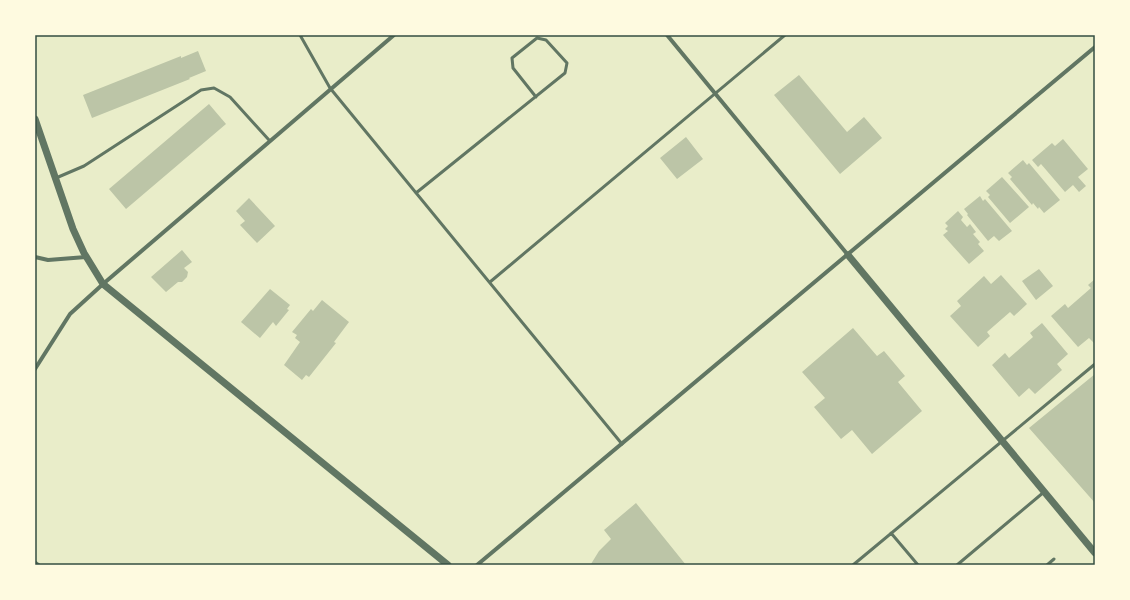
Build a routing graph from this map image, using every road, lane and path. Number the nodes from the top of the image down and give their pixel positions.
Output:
1 (300, 35) edge
2 (394, 35) edge
3 (667, 35) edge
4 (785, 35) edge
5 (1095, 47) edge
6 (330, 88) junction
7 (715, 94) junction
8 (536, 96) junction
9 (35, 119) edge
10 (269, 140) junction
11 (56, 178) junction
12 (416, 193) junction
13 (848, 255) junction
14 (35, 257) edge
15 (86, 257) junction
16 (490, 282) junction
17 (103, 284) junction
18 (1095, 364) edge
19 (35, 369) edge
20 (1002, 441) junction
21 (622, 444) junction
22 (1044, 492) junction
23 (891, 533) junction
24 (1095, 553) edge
25 (1054, 559) dead end
26 (35, 562) edge
27 (39, 565) edge
28 (448, 565) edge
29 (477, 565) edge
30 (853, 565) edge
31 (918, 565) edge
32 (957, 565) edge
33 (1047, 565) edge

1 - 6 lane
2 - 6 street
3 - 7 street
4 - 7 lane
5 - 13 street
6 - 10 street
6 - 12 lane
7 - 13 street
7 - 16 lane
8 - 8 lane
8 - 12 lane
9 - 11 street
10 - 11 lane
10 - 17 street
11 - 15 street
12 - 16 lane
13 - 20 street
13 - 21 street
14 - 15 street
15 - 17 street
16 - 21 lane
17 - 19 street
17 - 28 street
18 - 20 lane
20 - 22 street
20 - 23 lane
21 - 29 street
22 - 24 street
22 - 32 lane
23 - 30 lane
23 - 31 lane
25 - 33 lane
26 - 27 lane

